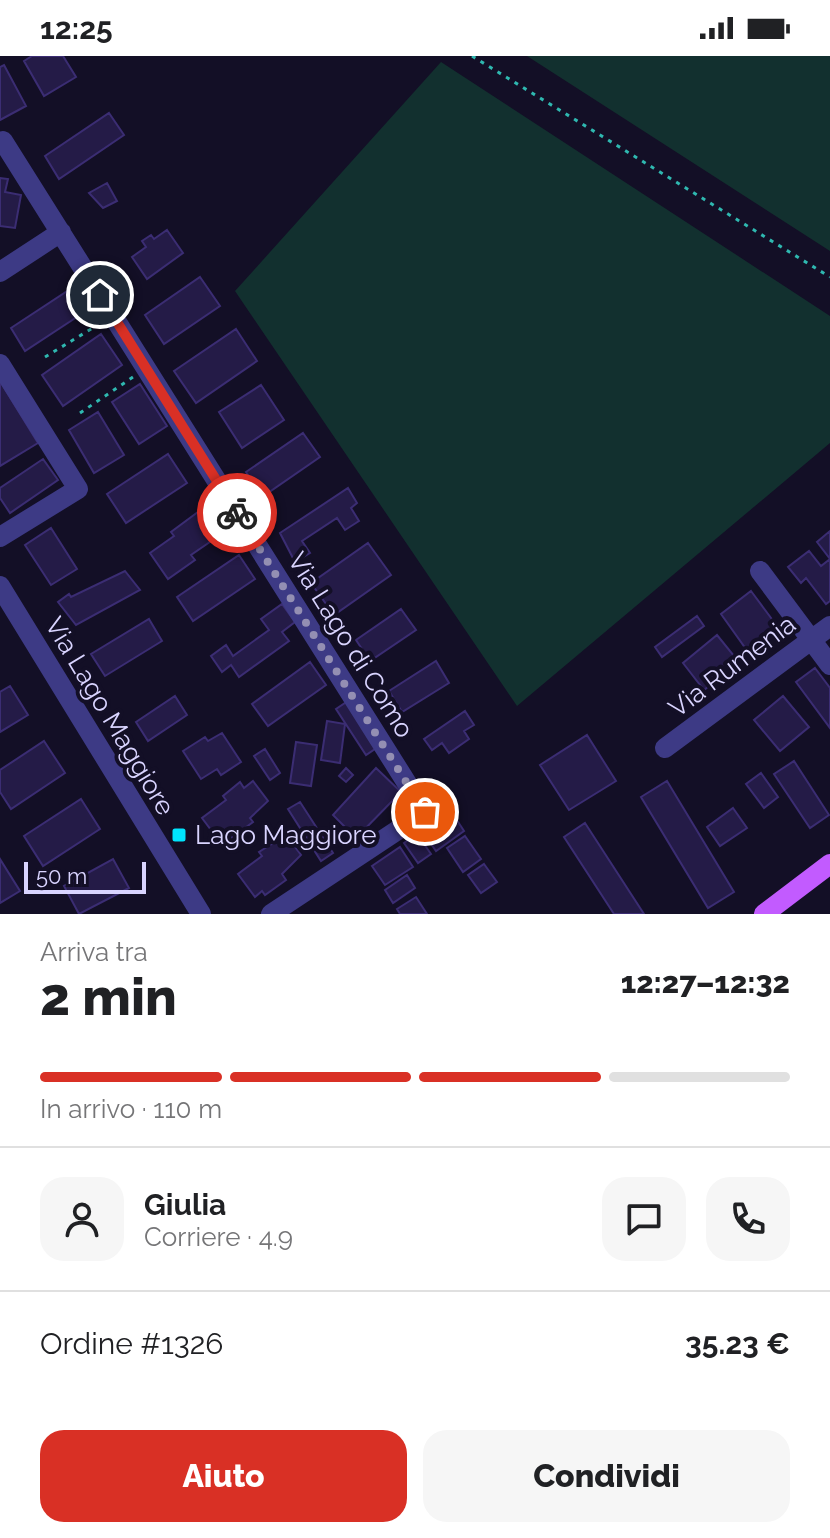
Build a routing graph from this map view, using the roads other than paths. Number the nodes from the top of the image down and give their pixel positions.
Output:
1 (2, 142) edge
2 (61, 232) junction
3 (0, 272) edge
4 (0, 364) edge
5 (0, 537) edge
6 (760, 571) dead end
7 (0, 586) edge
8 (830, 626) edge
9 (811, 640) junction
10 (830, 665) edge
11 (665, 748) dead end
12 (830, 864) edge
13 (201, 914) edge
14 (271, 914) edge
15 (764, 914) edge

1 - 2 street, Via Lago di Como
2 - 3 street
2 - 14 street, Via Lago di Como
4 - 5 street
6 - 9 street
7 - 13 street, Via Lago Maggiore
8 - 9 street, Via Rumenia
9 - 10 street
9 - 11 street, Via Rumenia
12 - 15 main road

